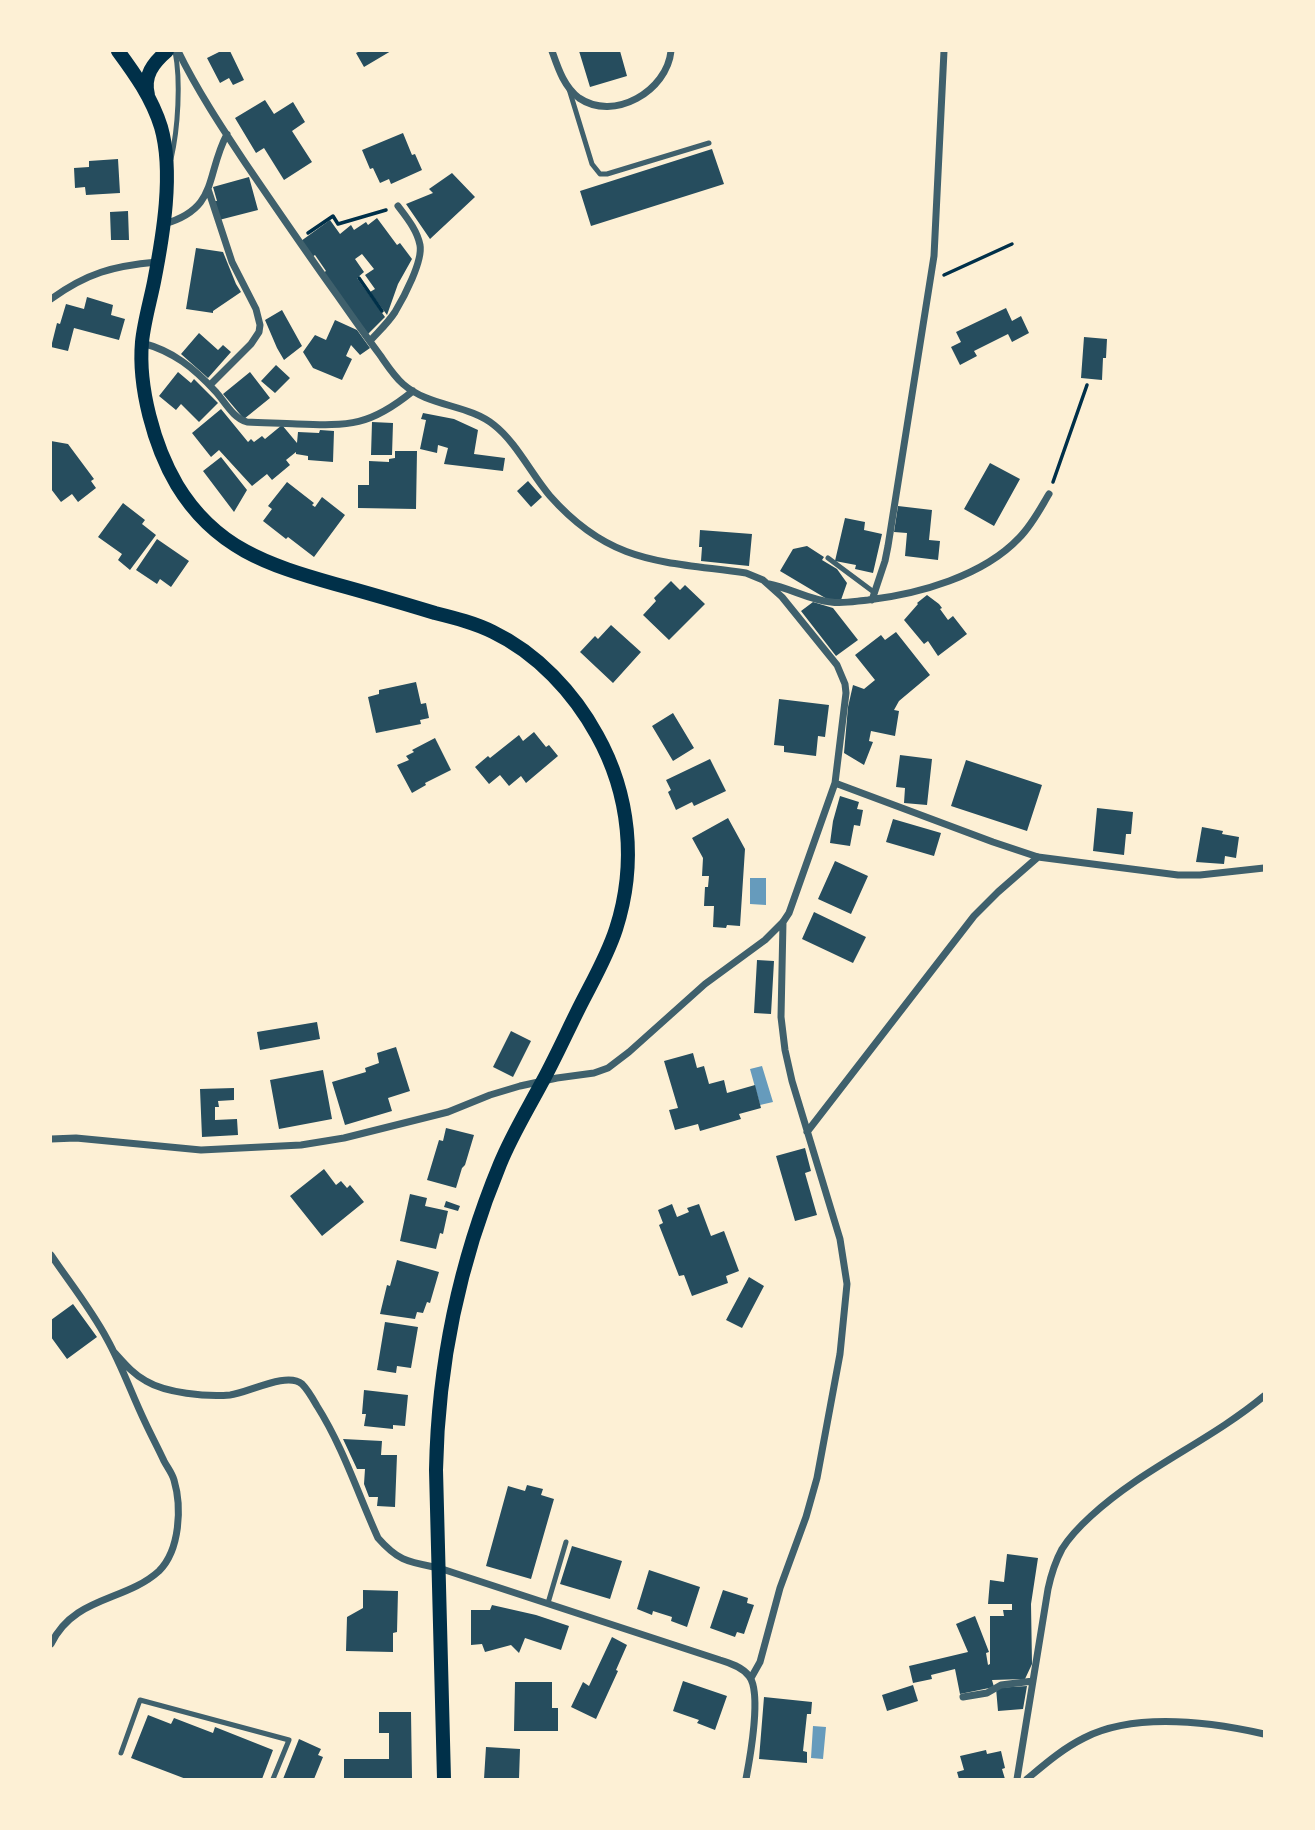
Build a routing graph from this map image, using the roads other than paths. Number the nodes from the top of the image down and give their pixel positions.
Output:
1 (176, 51) edge
2 (552, 51) edge
3 (671, 51) edge
4 (944, 51) edge
5 (164, 54) edge
6 (122, 57) edge
7 (568, 86) junction
8 (148, 96) junction
9 (227, 134) junction
10 (709, 143) dead end
11 (166, 183) junction
12 (208, 189) junction
13 (398, 206) road end
14 (163, 224) junction
15 (158, 262) junction
16 (51, 299) edge
17 (370, 341) junction
18 (142, 343) junction
19 (209, 386) junction
20 (413, 391) junction
21 (1049, 494) road end
22 (828, 558) dead end
23 (768, 583) junction
24 (873, 596) junction
25 (835, 783) junction
26 (1038, 857) junction
27 (1264, 868) edge
28 (783, 922) junction
29 (543, 1081) junction
30 (807, 1132) junction
31 (51, 1139) edge
32 (51, 1255) edge
33 (114, 1352) junction
34 (1264, 1396) edge
35 (566, 1542) dead end
36 (439, 1568) junction
37 (548, 1604) junction
38 (51, 1644) edge
39 (751, 1678) junction
40 (1032, 1681) junction
41 (963, 1697) dead end
42 (1264, 1734) edge
43 (121, 1753) dead end
44 (273, 1779) edge
45 (444, 1779) edge
46 (746, 1779) edge
47 (1017, 1779) edge
48 (1027, 1779) edge

1 - 9 street
1 - 11 lane
2 - 7 street
3 - 7 street
4 - 24 street
5 - 6 main road
5 - 8 main road
6 - 8 main road
7 - 10 lane
8 - 11 main road
9 - 12 street
9 - 17 street
11 - 14 main road
12 - 14 street
12 - 19 street
13 - 17 street
14 - 15 main road
15 - 16 street
15 - 18 main road
17 - 20 street
18 - 19 street
18 - 29 main road
19 - 20 street
20 - 23 street
21 - 24 street
22 - 24 lane
23 - 24 street
23 - 25 street
25 - 26 street
25 - 28 street
26 - 27 street
26 - 30 street
28 - 29 street
28 - 30 street
29 - 31 street
29 - 36 main road
30 - 39 street
32 - 33 street
33 - 36 street
33 - 38 street
34 - 40 street
35 - 37 lane
36 - 37 street
36 - 45 main road
37 - 39 street
39 - 46 street
40 - 41 street
40 - 47 street
42 - 48 street
43 - 44 lane

